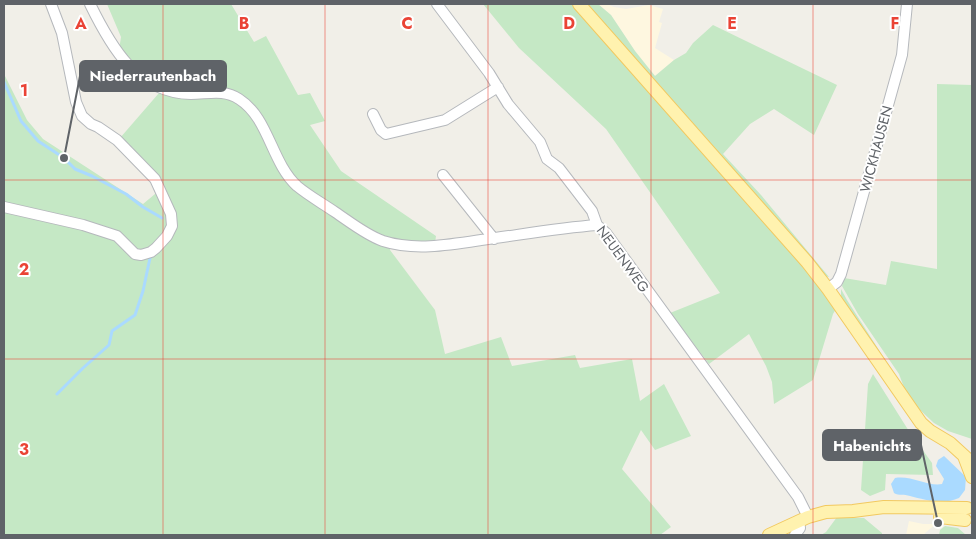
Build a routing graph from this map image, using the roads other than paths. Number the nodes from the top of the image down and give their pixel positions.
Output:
1 (51, 4) edge
2 (90, 4) edge
3 (437, 4) edge
4 (579, 4) edge
5 (907, 4) edge
6 (498, 87) junction
7 (373, 114) dead end
8 (443, 175) dead end
9 (4, 207) edge
10 (597, 224) junction
11 (494, 238) junction
12 (828, 289) junction
13 (968, 460) edge
14 (972, 477) edge
15 (969, 515) edge
16 (803, 519) junction
17 (769, 535) edge
18 (795, 535) edge

1 - 9 street
2 - 11 street
3 - 6 street, NEUENWEG
4 - 12 main road
5 - 12 street, WICKHAUSEN
6 - 7 street
6 - 10 street, NEUENWEG
8 - 11 street
10 - 11 street
10 - 16 street, NEUENWEG
12 - 13 main road
13 - 14 main road
15 - 16 main road
16 - 17 main road
16 - 18 street

